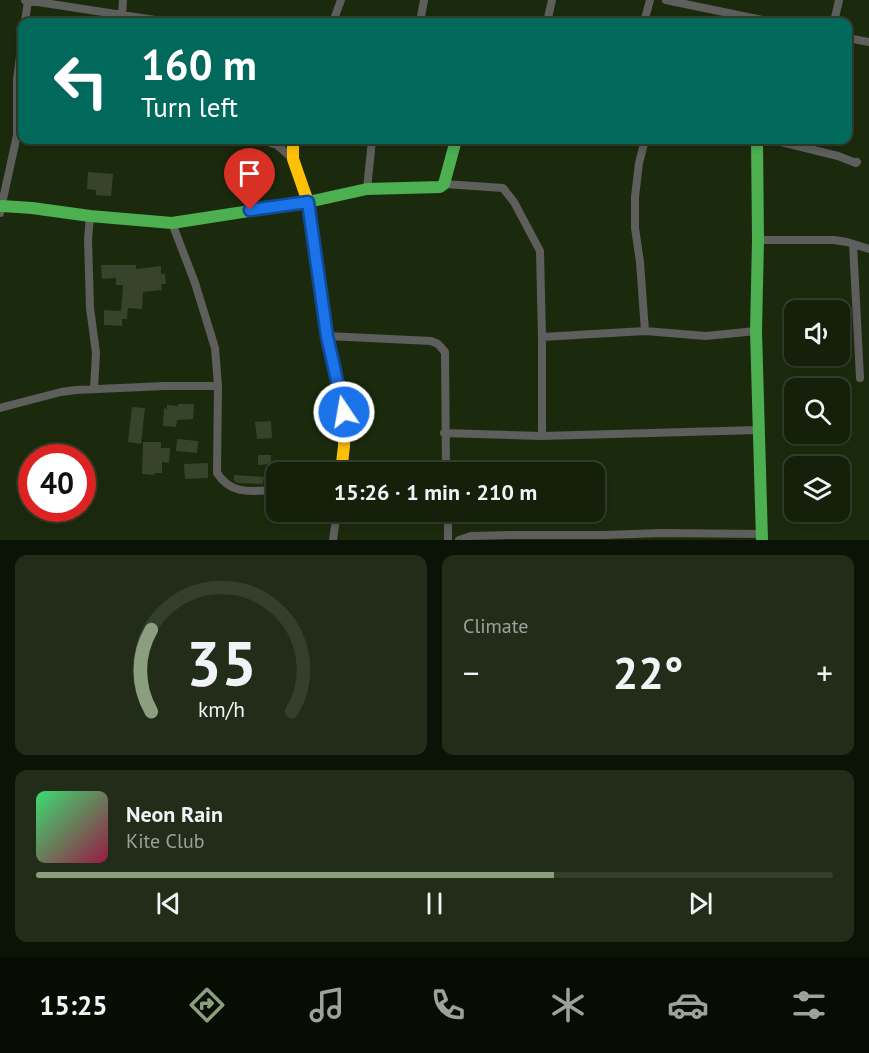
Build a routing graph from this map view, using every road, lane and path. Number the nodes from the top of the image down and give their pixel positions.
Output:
1 (27, 0) edge
2 (123, 0) edge
3 (341, 0) edge
4 (424, 0) edge
5 (552, 0) edge
6 (650, 0) edge
7 (666, 0) edge
8 (839, 0) edge
9 (122, 15) junction
10 (25, 18) edge
11 (142, 18) edge
12 (334, 18) edge
13 (421, 18) edge
14 (548, 18) edge
15 (645, 18) edge
16 (753, 18) edge
17 (835, 18) edge
18 (852, 39) edge
19 (869, 42) edge
20 (18, 127) edge
21 (274, 144) edge
22 (293, 144) edge
23 (372, 144) edge
24 (455, 144) edge
25 (644, 144) edge
26 (757, 144) edge
27 (789, 144) edge
28 (293, 159) junction
29 (858, 162) dead end
30 (444, 184) junction
31 (367, 189) junction
32 (308, 202) junction
33 (1, 210) edge
34 (90, 216) junction
35 (172, 223) junction
36 (759, 240) junction
37 (853, 244) junction
38 (869, 249) edge
39 (645, 331) junction
40 (756, 331) junction
41 (327, 336) junction
42 (543, 337) junction
43 (860, 378) dead end
44 (218, 386) junction
45 (94, 389) junction
46 (0, 408) edge
47 (759, 430) junction
48 (444, 433) junction
49 (543, 436) junction
50 (342, 462) edge
51 (445, 462) edge
52 (266, 490) edge
53 (336, 522) edge
54 (448, 522) edge
55 (762, 537) edge
56 (333, 540) edge
57 (448, 540) edge
58 (459, 540) edge

1 - 9 street
1 - 10 street
2 - 9 street
3 - 12 street
4 - 13 street
5 - 14 street
6 - 15 street
7 - 16 street
8 - 17 street
9 - 11 street
18 - 19 street
20 - 33 street
21 - 28 street
22 - 28 street
23 - 31 street
24 - 30 street
25 - 39 street
26 - 36 street
27 - 29 street
28 - 32 street
30 - 31 street
30 - 42 street
31 - 32 street
32 - 35 street
32 - 41 street
33 - 34 street
34 - 35 street
34 - 45 street
35 - 44 street
36 - 37 street
36 - 40 street
37 - 38 street
37 - 43 street
39 - 40 street
39 - 42 street
40 - 47 street
41 - 48 street
41 - 50 street
42 - 49 street
44 - 45 street
44 - 52 street
45 - 46 street
47 - 49 street
47 - 55 street
48 - 49 street
48 - 51 street
53 - 56 street
54 - 57 street
55 - 58 street

